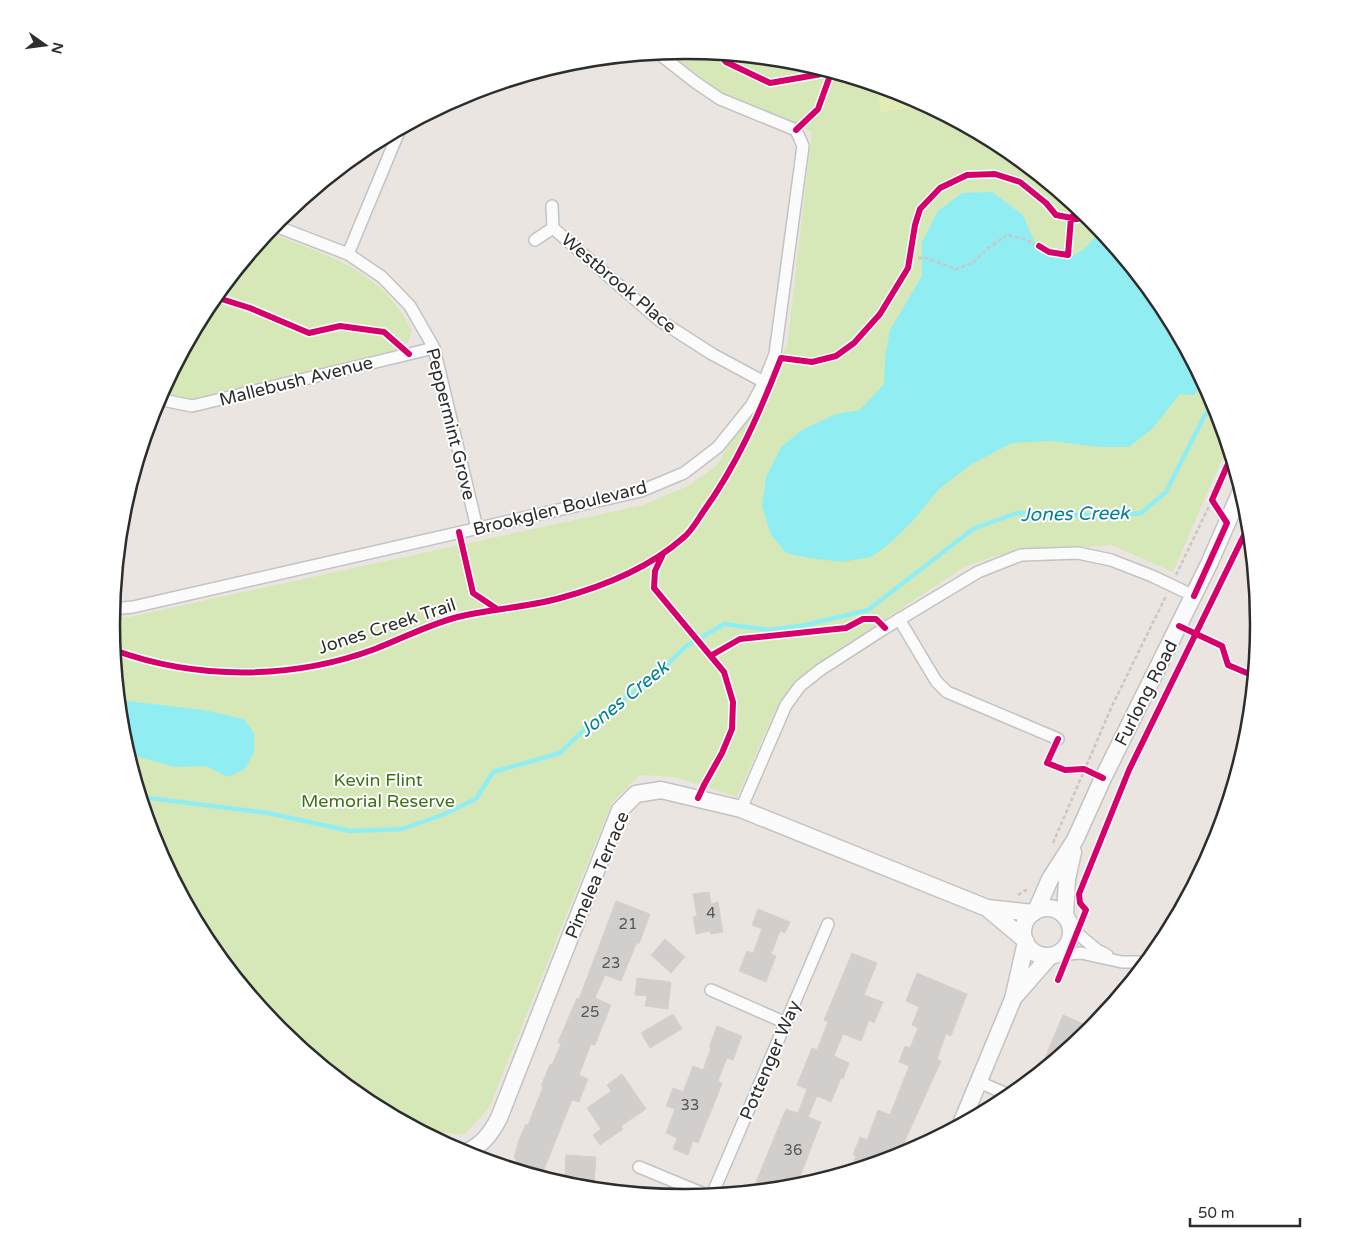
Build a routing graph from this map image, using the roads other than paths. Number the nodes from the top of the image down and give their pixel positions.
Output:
1 (666, 60) edge
2 (396, 138) edge
3 (552, 206) dead end
4 (281, 228) edge
5 (552, 228) junction
6 (535, 240) dead end
7 (348, 254) junction
8 (434, 348) junction
9 (764, 382) junction
10 (166, 401) edge
11 (1236, 501) edge
12 (477, 528) junction
13 (1194, 596) junction
14 (120, 608) edge
15 (899, 619) junction
16 (1058, 739) dead end
17 (741, 809) junction
18 (1075, 840) junction
19 (988, 908) junction
20 (1035, 912) junction
21 (1068, 922) junction
22 (828, 924) dead end
23 (1025, 940) junction
24 (1051, 956) junction
25 (1122, 962) junction
26 (1137, 962) edge
27 (711, 990) dead end
28 (1013, 999) junction
29 (786, 1023) junction
30 (978, 1082) junction
31 (1002, 1092) edge
32 (964, 1116) edge
33 (474, 1148) edge
34 (639, 1166) dead end
35 (714, 1188) edge
36 (695, 1189) edge

1 - 9 street, Brookglen Boulevard
2 - 7 street
3 - 5 street, Westbrook Place
4 - 7 street, Peppermint Grove
5 - 6 street, Westbrook Place
5 - 9 street, Westbrook Place
7 - 8 street, Peppermint Grove
8 - 10 street, Mallebush Avenue
8 - 12 street, Peppermint Grove
9 - 12 street, Brookglen Boulevard
11 - 13 main road, Furlong Road
12 - 14 street, Brookglen Boulevard
13 - 15 street
13 - 18 main road, Furlong Road
15 - 16 street
15 - 17 street
17 - 19 main road, Pimelea Terrace
17 - 33 main road, Pimelea Terrace
18 - 20 main road, Furlong Road
18 - 21 main road, Furlong Road
19 - 20 main road, Pimelea Terrace
19 - 23 main road, Pimelea Terrace
20 - 21 main road
20 - 23 main road
21 - 24 main road
21 - 25 street
22 - 29 street, Pottenger Way
23 - 24 main road
23 - 28 main road
24 - 25 street
24 - 28 main road
25 - 26 street
27 - 29 street
28 - 30 main road
29 - 35 street, Pottenger Way
30 - 31 street
30 - 32 main road
34 - 36 street

